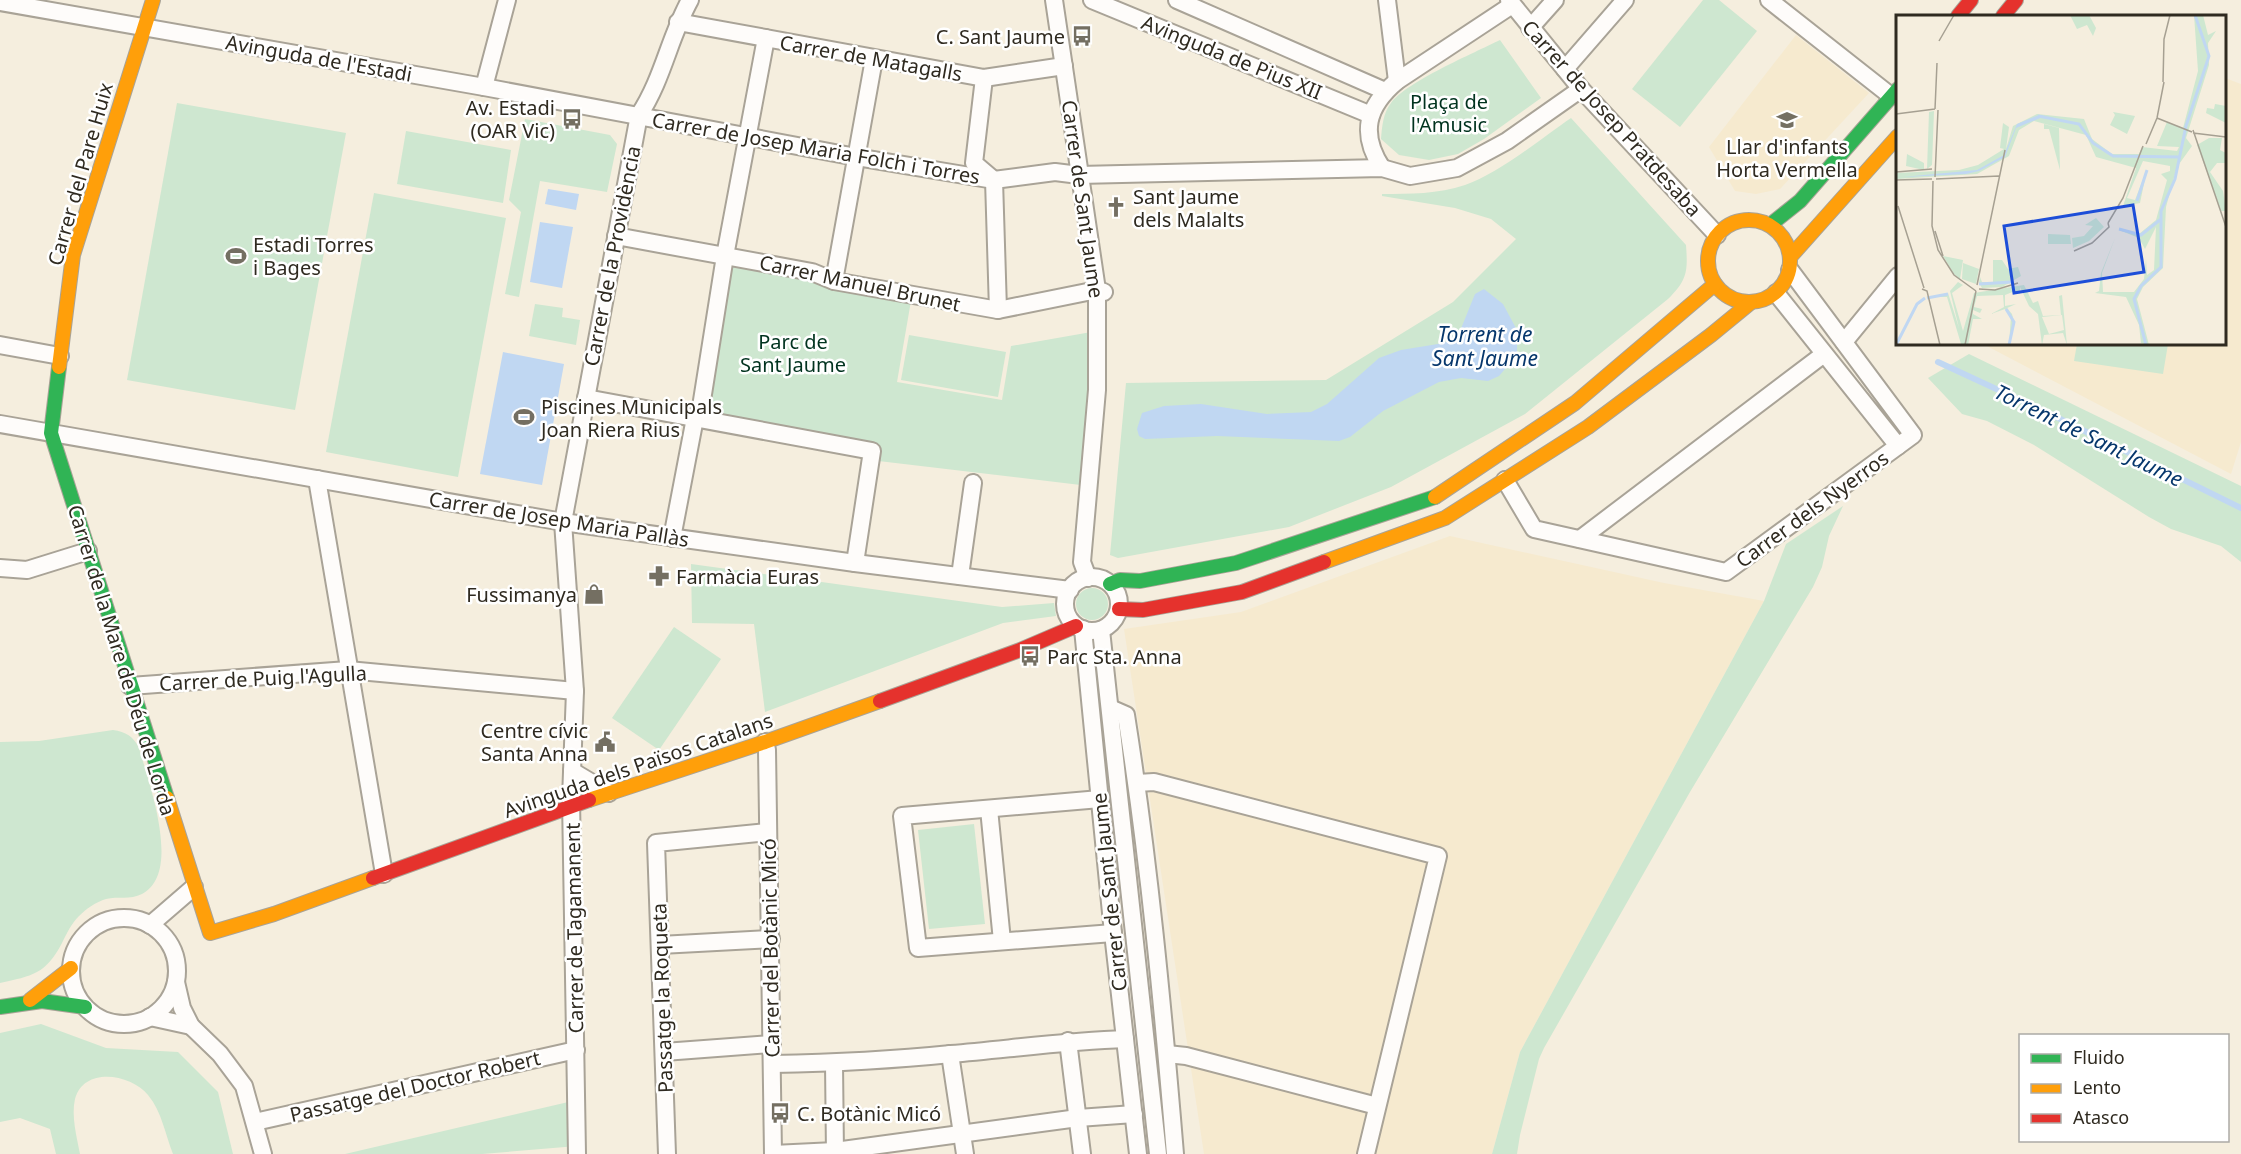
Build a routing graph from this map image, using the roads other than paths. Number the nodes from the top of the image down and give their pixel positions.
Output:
1 (153, 0) edge
2 (507, 0) edge
3 (690, 0) edge
4 (1054, 0) edge
5 (1092, 0) edge
6 (1177, 0) edge
7 (1387, 0) edge
8 (1555, 0) edge
9 (1625, 0) edge
10 (1769, 0) edge
11 (1971, 0) edge
12 (2016, 0) edge
13 (0, 2) edge
14 (1510, 2) edge
15 (31, 4) edge
16 (1959, 15) edge
17 (2004, 15) edge
18 (678, 22) junction
19 (144, 28) junction
20 (1530, 28) junction
21 (766, 38) junction
22 (874, 59) junction
23 (1064, 66) junction
24 (1565, 69) junction
25 (984, 78) junction
26 (1391, 86) junction
27 (484, 87) junction
28 (1581, 88) junction
29 (1894, 93) edge
30 (639, 115) junction
31 (1371, 115) junction
32 (747, 135) junction
33 (1896, 138) edge
34 (856, 157) junction
35 (1382, 168) junction
36 (1079, 175) junction
37 (994, 180) junction
38 (1770, 225) junction
39 (1716, 235) junction
40 (616, 236) junction
41 (725, 256) junction
42 (1791, 263) junction
43 (1896, 278) edge
44 (834, 281) junction
45 (1715, 284) junction
46 (1101, 291) junction
47 (1776, 293) junction
48 (1750, 303) junction
49 (998, 310) junction
50 (1844, 342) junction
51 (0, 345) edge
52 (1824, 354) junction
53 (60, 356) junction
54 (586, 398) junction
55 (695, 418) junction
56 (0, 424) edge
57 (51, 433) junction
58 (1898, 446) junction
59 (317, 479) junction
60 (1505, 480) junction
61 (973, 483) dead end
62 (562, 522) junction
63 (672, 538) junction
64 (1580, 539) junction
65 (88, 551) junction
66 (855, 563) junction
67 (0, 568) edge
68 (960, 576) junction
69 (1088, 578) junction
70 (1110, 584) junction
71 (1070, 590) junction
72 (1119, 609) junction
73 (1079, 627) junction
74 (1101, 630) junction
75 (348, 670) junction
76 (130, 686) junction
77 (575, 691) junction
78 (1110, 708) junction
79 (765, 742) junction
80 (572, 771) junction
81 (1137, 783) junction
82 (609, 793) junction
83 (1100, 799) junction
84 (571, 809) junction
85 (989, 809) junction
86 (768, 832) junction
87 (384, 874) junction
88 (194, 887) junction
89 (150, 925) junction
90 (210, 933) joint
91 (1113, 933) junction
92 (771, 939) junction
93 (1002, 940) junction
94 (660, 945) junction
95 (71, 968) junction
96 (176, 982) junction
97 (30, 1000) junction
98 (0, 1007) edge
99 (85, 1007) junction
100 (150, 1017) junction
101 (191, 1026) junction
102 (1125, 1039) junction
103 (1068, 1041) junction
104 (772, 1044) junction
105 (576, 1050) junction
106 (664, 1052) junction
107 (950, 1054) junction
108 (1167, 1054) junction
109 (834, 1063) junction
110 (773, 1064) junction
111 (1377, 1106) junction
112 (1134, 1114) junction
113 (1078, 1118) junction
114 (255, 1122) junction
115 (963, 1132) junction
116 (835, 1153) edge
117 (263, 1154) edge
118 (578, 1154) edge
119 (667, 1154) edge
120 (773, 1154) edge
121 (965, 1154) edge
122 (1082, 1154) edge
123 (1138, 1154) edge
124 (1158, 1154) edge
125 (1175, 1154) edge
126 (1366, 1154) edge

1 - 19 street, Carrer del Pare Huix
2 - 27 street
3 - 18 street, Carrer de la Providència
4 - 23 street, Carrer de Sant Jaume
5 - 31 street, Avinguda de Pius XII
6 - 26 street, Avinguda de Pius XII
7 - 26 street
8 - 20 street
9 - 24 street
10 - 29 street
11 - 16 street
12 - 17 street
13 - 15 street, Avinguda de l'Estadi
14 - 20 street, Carrer de Josep Pratdesaba
14 - 26 street
15 - 19 street, Avinguda de l'Estadi
18 - 21 street, Carrer de Matagalls
18 - 30 street, Carrer de la Providència
19 - 27 street, Avinguda de l'Estadi
19 - 53 street, Carrer del Pare Huix
20 - 24 street, Carrer de Josep Pratdesaba
21 - 22 street, Carrer de Matagalls
21 - 32 street
22 - 25 street, Carrer de Matagalls
22 - 34 street
23 - 25 street, Carrer de Matagalls
23 - 36 street, Carrer de Sant Jaume
24 - 28 street, Carrer de Josep Pratdesaba
25 - 37 street
26 - 31 street
27 - 30 street, Avinguda de l'Estadi
28 - 35 street
28 - 39 street, Carrer de Josep Pratdesaba
29 - 38 street
30 - 32 street, Carrer de Josep Maria Folch i Torres
30 - 40 street, Carrer de la Providència
31 - 35 street
32 - 34 street, Carrer de Josep Maria Folch i Torres
32 - 41 street
33 - 42 street
34 - 37 street, Carrer de Josep Maria Folch i Torres
34 - 44 street
35 - 36 street, Carrer de Josep Maria Folch i Torres
36 - 37 street, Carrer de Josep Maria Folch i Torres
36 - 46 street, Carrer de Sant Jaume
37 - 49 street
38 - 39 street
38 - 42 street
39 - 45 street
40 - 41 street, Carrer Manuel Brunet
40 - 54 street, Carrer de la Providència
41 - 44 street, Carrer Manuel Brunet
41 - 55 street
42 - 47 street
42 - 50 street
43 - 50 street
44 - 49 street, Carrer Manuel Brunet
45 - 48 street
45 - 70 street
46 - 49 street, Carrer Manuel Brunet
46 - 69 street, Carrer de Sant Jaume
47 - 48 street
47 - 52 street
48 - 60 street
50 - 58 street
51 - 53 street
52 - 58 street
52 - 64 street
53 - 57 street, Carrer del Pare Huix
54 - 55 street
54 - 62 street, Carrer de la Providència
55 - 63 street
55 - 66 street
56 - 57 street, Carrer de Josep Maria Pallàs
57 - 59 street, Carrer de Josep Maria Pallàs
57 - 65 street, Carrer de la Mare de Déu de Lorda
58 - 64 street, Carrer dels Nyerros
59 - 62 street, Carrer de Josep Maria Pallàs
59 - 75 street
60 - 64 street
60 - 72 street
61 - 68 street
62 - 63 street, Carrer de Josep Maria Pallàs
62 - 77 street, Carrer de Tagamanent
63 - 66 street, Carrer de Josep Maria Pallàs
65 - 67 street
65 - 76 street, Carrer de la Mare de Déu de Lorda
66 - 68 street, Carrer de Josep Maria Pallàs
68 - 71 street, Carrer de Josep Maria Pallàs
69 - 70 street
69 - 71 street
70 - 72 street
71 - 73 street
72 - 74 street
73 - 74 street
73 - 79 street, Avinguda dels Països Catalans
73 - 83 street, Carrer de Sant Jaume
74 - 78 street, Carrer de Sant Jaume
75 - 76 street, Carrer de Puig l'Agulla
75 - 77 street, Carrer de Puig l'Agulla
75 - 87 street
76 - 88 street, Carrer de la Mare de Déu de Lorda
77 - 80 street, Carrer de Tagamanent
78 - 81 street, Carrer de Sant Jaume
78 - 124 street, Carrer de Sant Jaume
79 - 82 street, Avinguda dels Països Catalans
79 - 86 street, Carrer del Botànic Micó
80 - 82 street
80 - 84 street, Carrer de Tagamanent
81 - 108 street, Carrer de Sant Jaume
81 - 111 street
82 - 84 street, Avinguda dels Països Catalans
83 - 85 street
83 - 91 street, Carrer de Sant Jaume
84 - 87 street, Avinguda dels Països Catalans
84 - 105 street, Carrer de Tagamanent
85 - 93 street
85 - 93 street
86 - 92 street, Carrer del Botànic Micó
86 - 94 street, Passatge la Roqueta
87 - 90 street, Avinguda dels Països Catalans
88 - 89 street
88 - 90 street, Carrer de la Mare de Déu de Lorda
89 - 95 street
89 - 96 street
91 - 93 street
91 - 102 street, Carrer de Sant Jaume
92 - 94 street
92 - 104 street, Carrer del Botànic Micó
94 - 106 street, Passatge la Roqueta
95 - 97 street
95 - 99 street
96 - 100 street
96 - 101 street
97 - 98 street
97 - 99 street
99 - 100 street
100 - 101 street
101 - 114 street
102 - 103 street
102 - 112 street, Carrer de Sant Jaume
103 - 107 street
103 - 113 street
104 - 106 street
104 - 110 street, Carrer del Botànic Micó
105 - 114 street, Passatge del Doctor Robert
105 - 118 street, Carrer de Tagamanent
106 - 119 street, Passatge la Roqueta
107 - 109 street
107 - 115 street
108 - 111 street
108 - 125 street, Carrer de Sant Jaume
109 - 110 street
109 - 116 street
110 - 120 street, Carrer del Botànic Micó
111 - 126 street
112 - 113 street
112 - 123 street, Carrer de Sant Jaume
113 - 115 street
113 - 122 street
114 - 117 street
115 - 116 street
115 - 121 street
116 - 120 street

